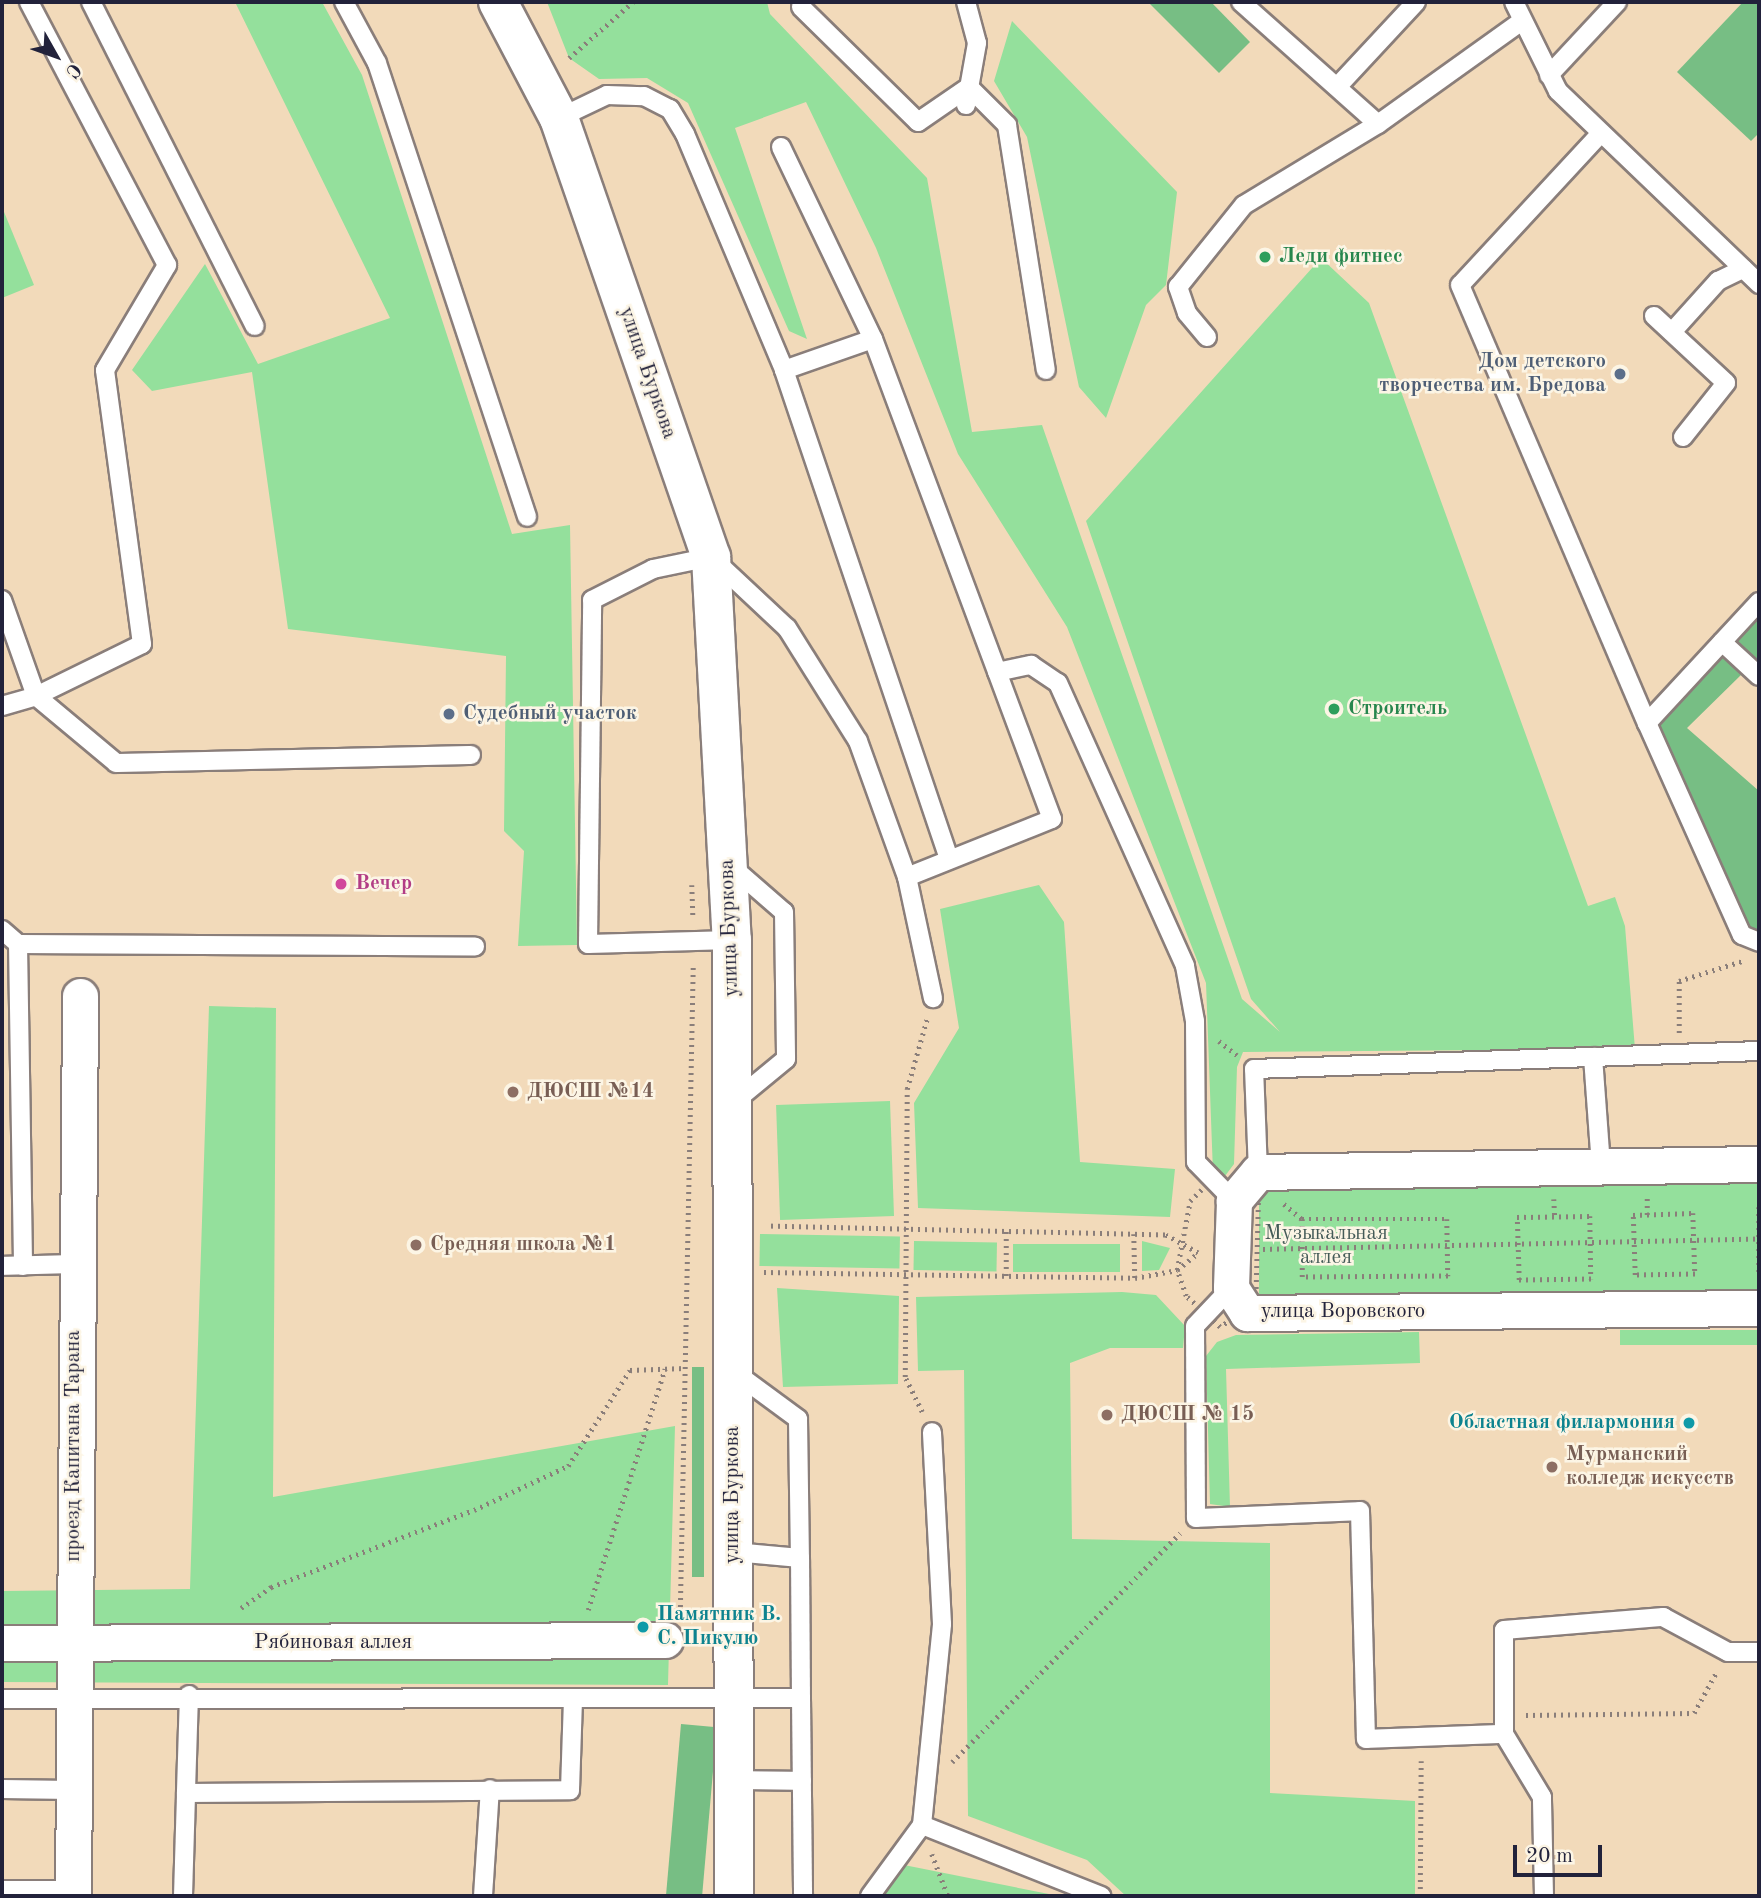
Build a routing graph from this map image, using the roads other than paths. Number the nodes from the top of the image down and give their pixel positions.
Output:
1 (29, 2) edge
2 (91, 2) edge
3 (344, 2) edge
4 (498, 2) edge
5 (966, 2) edge
6 (1241, 2) edge
7 (1416, 2) edge
8 (1514, 2) edge
9 (1617, 2) edge
10 (801, 7) dead end
11 (1522, 21) junction
12 (1549, 75) junction
13 (1337, 87) junction
14 (967, 96) junction
15 (559, 118) junction
16 (1378, 124) junction
17 (1601, 133) junction
18 (781, 147) dead end
19 (1743, 269) junction
20 (1759, 284) edge
21 (1654, 316) dead end
22 (255, 326) dead end
23 (1672, 332) junction
24 (1207, 337) dead end
25 (873, 339) junction
26 (784, 370) junction
27 (1046, 370) dead end
28 (1683, 437) dead end
29 (527, 517) dead end
30 (711, 557) junction
31 (2, 600) edge
32 (1759, 602) edge
33 (1722, 642) junction
34 (997, 672) junction
35 (1759, 677) edge
36 (36, 696) junction
37 (2, 706) edge
38 (1647, 723) junction
39 (471, 755) dead end
40 (949, 859) junction
41 (728, 864) junction
42 (908, 877) junction
43 (2, 930) edge
44 (732, 940) junction
45 (1759, 942) edge
46 (18, 944) junction
47 (475, 946) dead end
48 (80, 996) dead end
49 (933, 998) road end
50 (1759, 1051) edge
51 (1593, 1057) junction
52 (732, 1104) junction
53 (1759, 1164) edge
54 (1601, 1167) junction
55 (1258, 1172) junction
56 (1234, 1201) junction
57 (74, 1264) junction
58 (2, 1266) edge
59 (23, 1266) junction
60 (1231, 1288) junction
61 (1759, 1308) edge
62 (733, 1371) junction
63 (932, 1432) road end
64 (734, 1552) junction
65 (800, 1558) junction
66 (665, 1640) road end
67 (2, 1643) edge
68 (75, 1644) junction
69 (1759, 1652) edge
70 (189, 1695) junction
71 (801, 1698) junction
72 (2, 1699) edge
73 (73, 1700) junction
74 (573, 1700) junction
75 (734, 1700) junction
76 (1504, 1734) junction
77 (734, 1780) junction
78 (802, 1781) junction
79 (2, 1789) edge
80 (491, 1789) junction
81 (72, 1790) junction
82 (186, 1793) junction
83 (922, 1825) junction
84 (2, 1890) edge
85 (73, 1893) edge
86 (183, 1896) edge
87 (483, 1896) edge
88 (734, 1896) edge
89 (803, 1896) edge
90 (870, 1896) edge
91 (1101, 1896) edge
92 (1544, 1896) edge

1 - 36 lane
2 - 22 lane
3 - 29 lane
4 - 15 street, улица Буркова
5 - 14 lane
6 - 13 lane
7 - 13 lane
8 - 11 lane
9 - 12 lane
10 - 14 lane
11 - 12 lane
11 - 16 lane
12 - 17 lane
13 - 16 lane
14 - 27 lane
15 - 26 lane
15 - 30 street, улица Буркова
16 - 24 lane
17 - 19 lane
17 - 38 lane
18 - 25 lane
19 - 20 lane
19 - 23 lane
21 - 23 lane
23 - 28 lane
25 - 26 lane
25 - 34 lane
26 - 40 lane
30 - 41 street, улица Буркова
30 - 42 lane
30 - 44 lane
31 - 36 lane
32 - 33 lane
33 - 35 lane
33 - 38 lane
34 - 40 lane
34 - 56 lane
36 - 37 lane
36 - 39 lane
38 - 45 lane
40 - 42 lane
41 - 44 street, улица Буркова
41 - 52 lane
42 - 49 lane
43 - 46 lane
44 - 52 street, улица Буркова
46 - 47 lane
46 - 59 lane
48 - 57 street, проезд Капитана Тарана
50 - 51 lane
51 - 54 lane
51 - 55 lane
52 - 62 street, улица Буркова
53 - 54 street
54 - 55 street
55 - 56 street
56 - 60 street
57 - 59 lane
57 - 68 street, проезд Капитана Тарана
58 - 59 lane
60 - 61 street, улица Воровского
60 - 76 lane
62 - 64 street, улица Буркова
62 - 65 lane
63 - 83 lane
64 - 65 lane
64 - 75 street, улица Буркова
65 - 71 lane
66 - 68 street, Рябиновая аллея
67 - 68 street, Рябиновая аллея
68 - 73 street, проезд Капитана Тарана
69 - 76 lane
70 - 73 lane
70 - 74 lane
70 - 82 lane
71 - 75 lane
71 - 78 lane
72 - 73 lane
73 - 81 street, проезд Капитана Тарана
74 - 75 lane
74 - 80 lane
75 - 77 street, улица Буркова
76 - 92 lane
77 - 78 lane
77 - 88 street, улица Буркова
78 - 89 lane
79 - 81 lane
80 - 82 lane
80 - 87 lane
81 - 85 street, проезд Капитана Тарана
82 - 86 lane
83 - 90 lane
83 - 91 lane
84 - 85 lane

